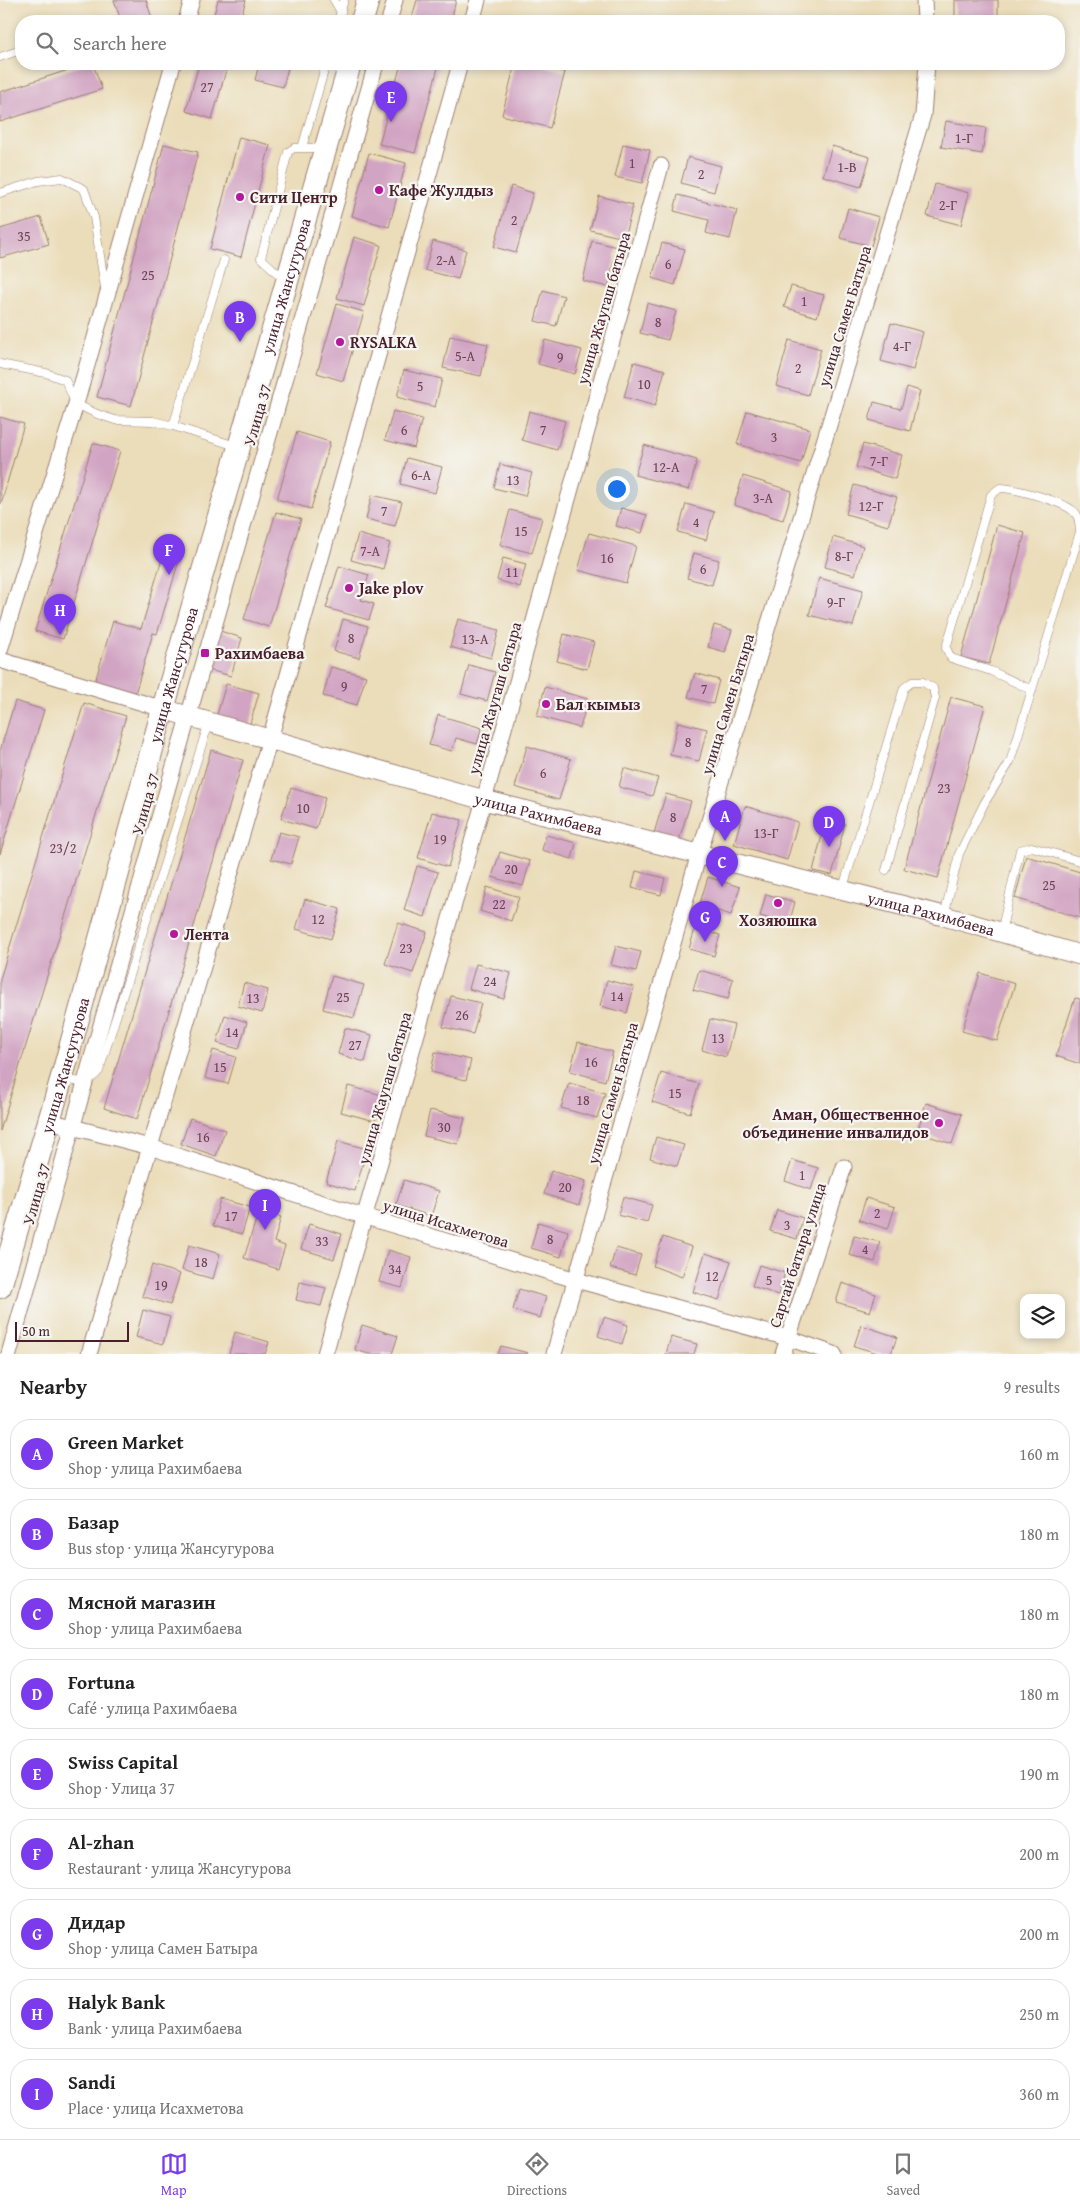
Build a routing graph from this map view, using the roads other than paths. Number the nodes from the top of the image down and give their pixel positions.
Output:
1 (192, 0) edge
2 (334, 0) edge
3 (344, 0) edge
4 (368, 0) edge
5 (395, 0) edge
6 (478, 0) edge
7 (924, 0) edge
8 (341, 12) junction
9 (188, 15) edge
10 (340, 15) edge
11 (364, 15) edge
12 (391, 15) edge
13 (474, 15) edge
14 (925, 15) edge
15 (15, 52) edge
16 (0, 56) edge
17 (171, 70) edge
18 (324, 70) edge
19 (348, 70) edge
20 (374, 70) edge
21 (458, 70) edge
22 (927, 70) edge
23 (302, 148) junction
24 (326, 148) junction
25 (661, 166) dead end
26 (0, 193) edge
27 (224, 260) dead end
28 (287, 282) junction
29 (107, 299) junction
30 (0, 364) edge
31 (76, 404) junction
32 (173, 426) junction
33 (240, 448) junction
34 (0, 650) edge
35 (0, 660) edge
36 (1032, 690) junction
37 (163, 709) junction
38 (209, 722) junction
39 (270, 739) junction
40 (484, 800) junction
41 (699, 854) junction
42 (1080, 861) edge
43 (886, 870) dead end
44 (842, 890) junction
45 (944, 916) junction
46 (1001, 932) junction
47 (1080, 955) edge
48 (62, 1077) junction
49 (49, 1121) junction
50 (150, 1147) junction
51 (844, 1167) dead end
52 (366, 1217) junction
53 (576, 1280) junction
54 (0, 1287) edge
55 (788, 1338) junction
56 (9, 1354) edge
57 (89, 1354) edge
58 (325, 1354) edge
59 (554, 1354) edge
60 (783, 1354) edge
61 (834, 1354) edge

1 - 9 street
2 - 8 lane
3 - 8 lane
4 - 11 main road
5 - 12 street
6 - 13 street
7 - 14 street
8 - 10 lane
15 - 16 lane
17 - 29 street
18 - 23 lane
19 - 24 main road, улица Жансугурова
20 - 56 street, Улица 37
21 - 39 street
22 - 41 street, улица Самен Батыра
23 - 24 lane
23 - 28 lane
24 - 28 main road, улица Жансугурова
25 - 40 street, улица Жаугаш батыра
26 - 29 lane
27 - 32 lane
28 - 33 main road, улица Жансугурова
29 - 31 street
30 - 31 lane
31 - 32 lane
31 - 34 street
32 - 33 lane
33 - 37 main road, улица Жансугурова
35 - 37 street, улица Рахимбаева
36 - 36 lane
36 - 45 lane
37 - 38 street, улица Рахимбаева
37 - 48 main road, улица Жансугурова
38 - 39 street, улица Рахимбаева
38 - 48 lane
39 - 40 street, улица Рахимбаева
39 - 50 street
40 - 41 street, улица Рахимбаева
40 - 52 street, улица Жаугаш батыра
41 - 44 street, улица Рахимбаева
41 - 53 street, улица Самен Батыра
42 - 46 lane
43 - 44 lane
44 - 45 street, улица Рахимбаева
45 - 46 street, улица Рахимбаева
46 - 47 street, улица Рахимбаева
48 - 49 main road, улица Жансугурова
49 - 50 street, улица Исахметова
49 - 54 main road, улица Жансугурова
50 - 52 street, улица Исахметова
50 - 57 street
51 - 55 street, Сартай батыра улица
52 - 53 street, улица Исахметова
52 - 58 street, улица Жаугаш батыра
53 - 55 street, улица Исахметова
53 - 59 street, улица Самен Батыра
55 - 60 street, Сартай батыра улица
55 - 61 street, улица Исахметова

